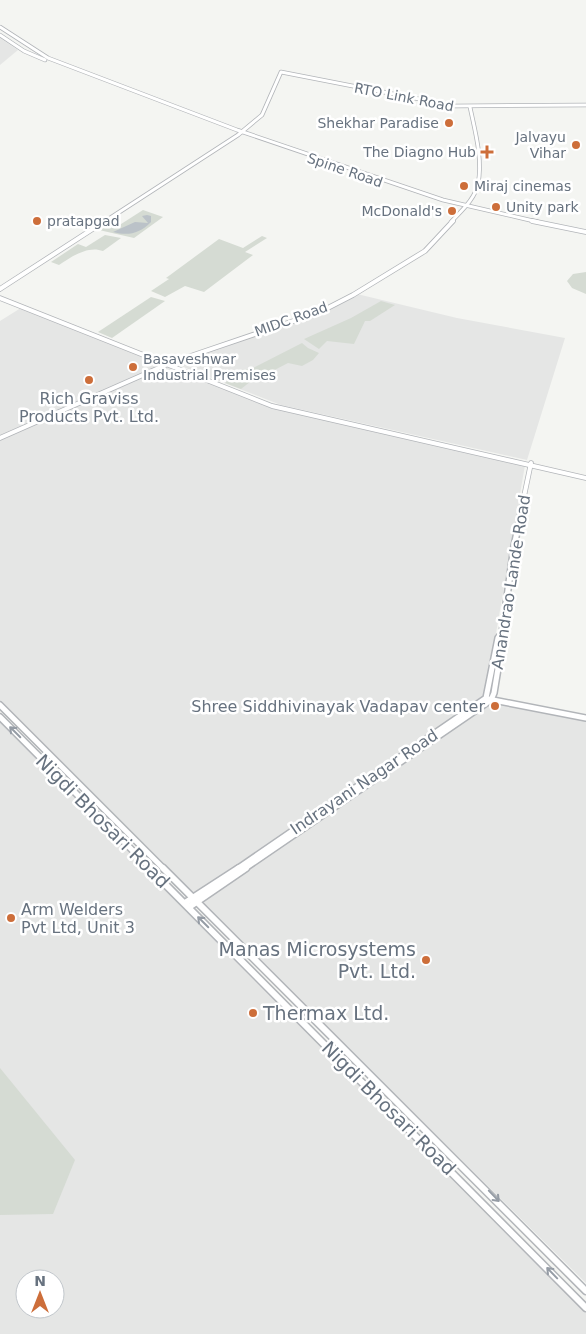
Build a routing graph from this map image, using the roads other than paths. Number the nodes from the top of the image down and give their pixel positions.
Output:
1 (0, 27) edge
2 (0, 35) edge
3 (104, 81) junction
4 (586, 106) edge
5 (469, 107) junction
6 (241, 134) junction
7 (463, 207) junction
8 (586, 233) edge
9 (0, 294) edge
10 (167, 363) junction
11 (150, 370) junction
12 (0, 437) edge
13 (531, 464) junction
14 (586, 477) edge
15 (489, 699) junction
16 (0, 705) edge
17 (0, 717) edge
18 (586, 718) edge
19 (195, 900) junction
20 (187, 905) junction
21 (476, 1178) junction
22 (467, 1186) junction
23 (586, 1291) edge
24 (586, 1308) edge

1 - 3 main road
2 - 3 main road
3 - 6 main road, Spine Road
4 - 5 main road, RTO Link Road
5 - 6 main road, RTO Link Road
5 - 7 main road, MIDC Road
6 - 7 main road, Spine Road
6 - 9 main road
7 - 8 main road, Spine Road
7 - 10 main road, MIDC Road
9 - 10 main road
10 - 11 main road, MIDC Road
10 - 13 main road
11 - 12 main road, MIDC Road
11 - 12 main road, MIDC Road
13 - 14 main road
13 - 15 main road, Anandrao Lande Road
15 - 18 main road
15 - 19 main road, Indrayani Nagar Road
16 - 19 main road, Nigdi Bhosari Road
20 -> 17 main road, Nigdi Bhosari Road
19 - 20 main road, Indrayani Nagar Road
19 - 21 main road, Nigdi Bhosari Road
22 -> 20 main road, Nigdi Bhosari Road
21 - 22 main road
21 -> 23 main road, Nigdi Bhosari Road
24 -> 22 main road, Nigdi Bhosari Road

